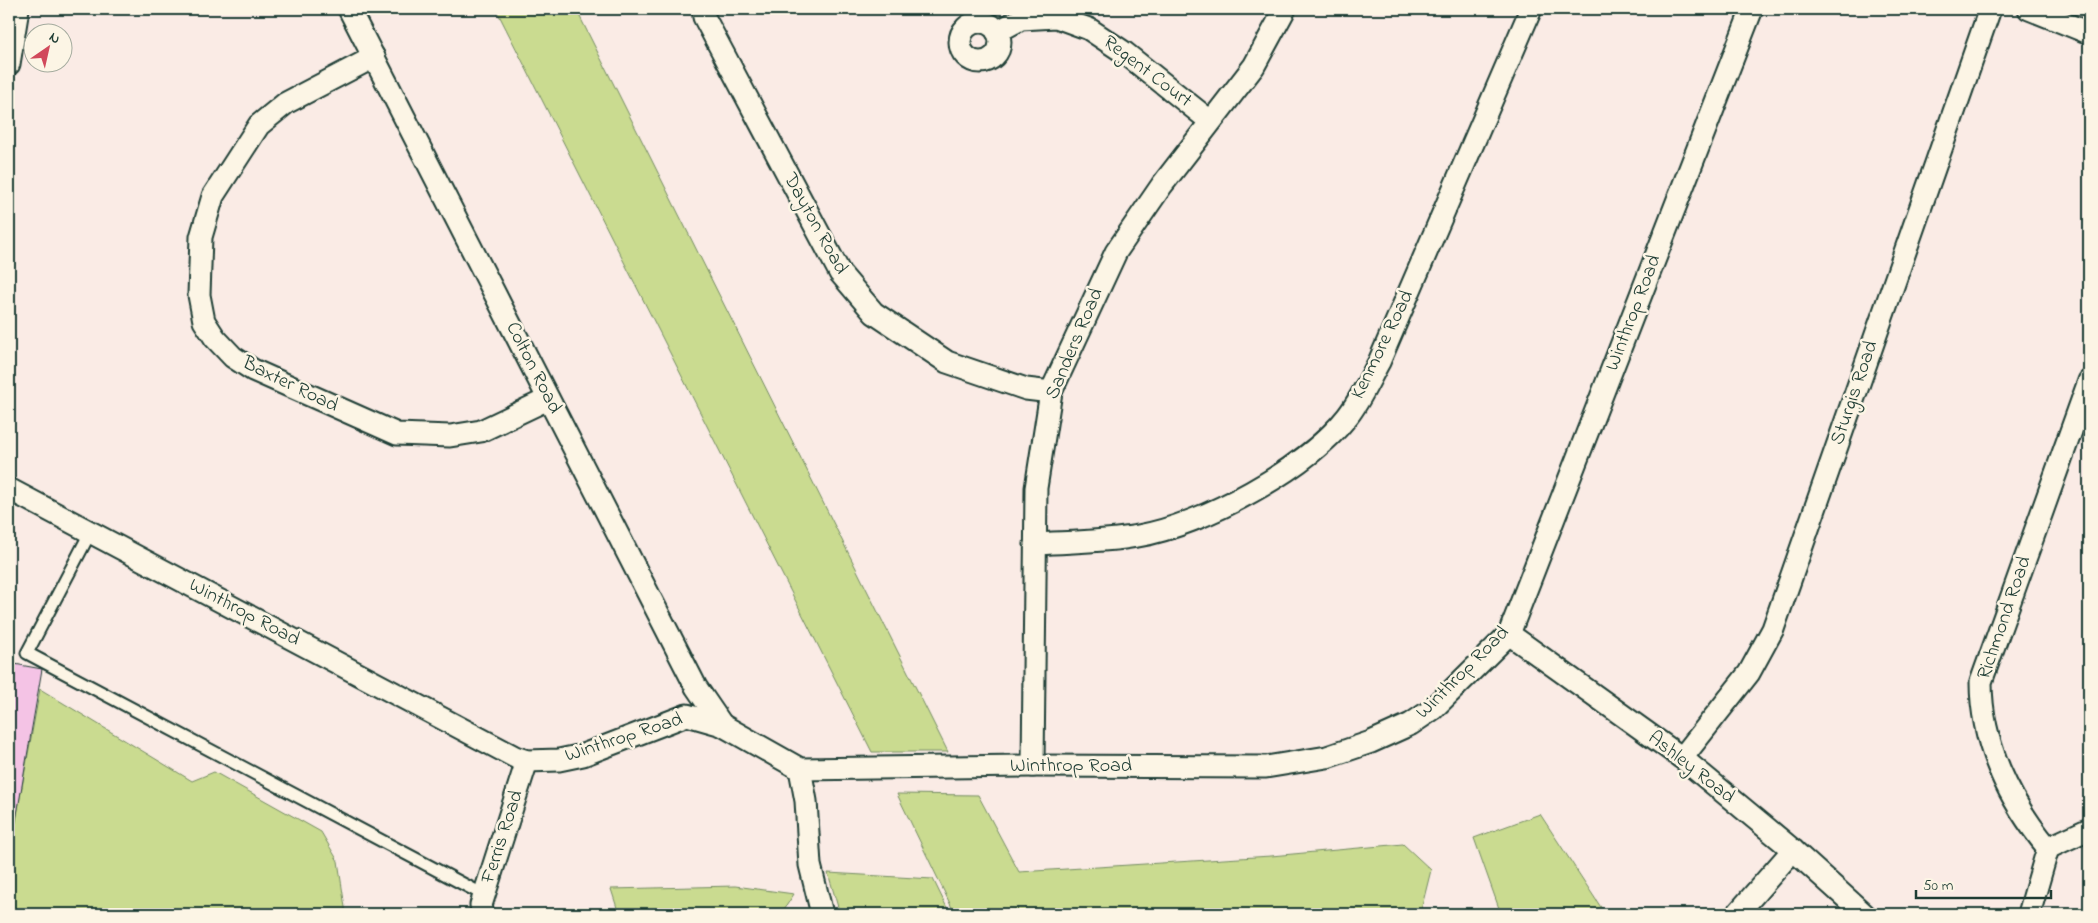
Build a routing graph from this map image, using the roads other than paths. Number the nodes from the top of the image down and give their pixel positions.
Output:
1 (18, 9) edge
2 (349, 9) edge
3 (703, 9) edge
4 (1285, 9) edge
5 (1531, 9) edge
6 (1752, 9) edge
7 (1990, 9) edge
8 (2029, 9) edge
9 (997, 32) dead end
10 (2089, 33) edge
11 (374, 57) junction
12 (9, 64) edge
13 (1210, 121) junction
14 (2089, 381) edge
15 (1051, 392) junction
16 (548, 399) junction
17 (9, 489) edge
18 (91, 531) junction
19 (1035, 544) junction
20 (1509, 634) junction
21 (722, 725) junction
22 (1682, 758) junction
23 (527, 761) junction
24 (1033, 766) junction
25 (800, 769) junction
26 (2089, 829) edge
27 (2048, 848) junction
28 (1793, 850) junction
29 (483, 905) edge
30 (822, 914) edge
31 (1736, 914) edge
32 (1864, 914) edge
33 (2029, 914) edge

1 - 12 street
2 - 11 street, Colton Road
3 - 15 street, Dayton Road
4 - 13 street, Sanders Road
5 - 19 street, Kenmore Road
6 - 20 street, Winthrop Road
7 - 22 street, Sturgis Road
8 - 10 street
9 - 13 street, Regent Court
11 - 16 street, Colton Road
11 - 16 street, Baxter Road
13 - 15 street, Sanders Road
14 - 27 street, Richmond Road
15 - 19 street, Sanders Road
16 - 21 street, Colton Road
17 - 18 street, Winthrop Road
18 - 23 street, Winthrop Road
18 - 29 lane
19 - 24 street, Sanders Road
20 - 22 street, Ashley Road
20 - 24 street, Winthrop Road
21 - 23 street, Winthrop Road
21 - 25 street, Winthrop Road
22 - 28 street, Ashley Road
23 - 29 street, Ferris Road
24 - 25 street, Winthrop Road
25 - 30 street
26 - 27 street
27 - 33 street
28 - 31 street
28 - 32 street, Ashley Road

